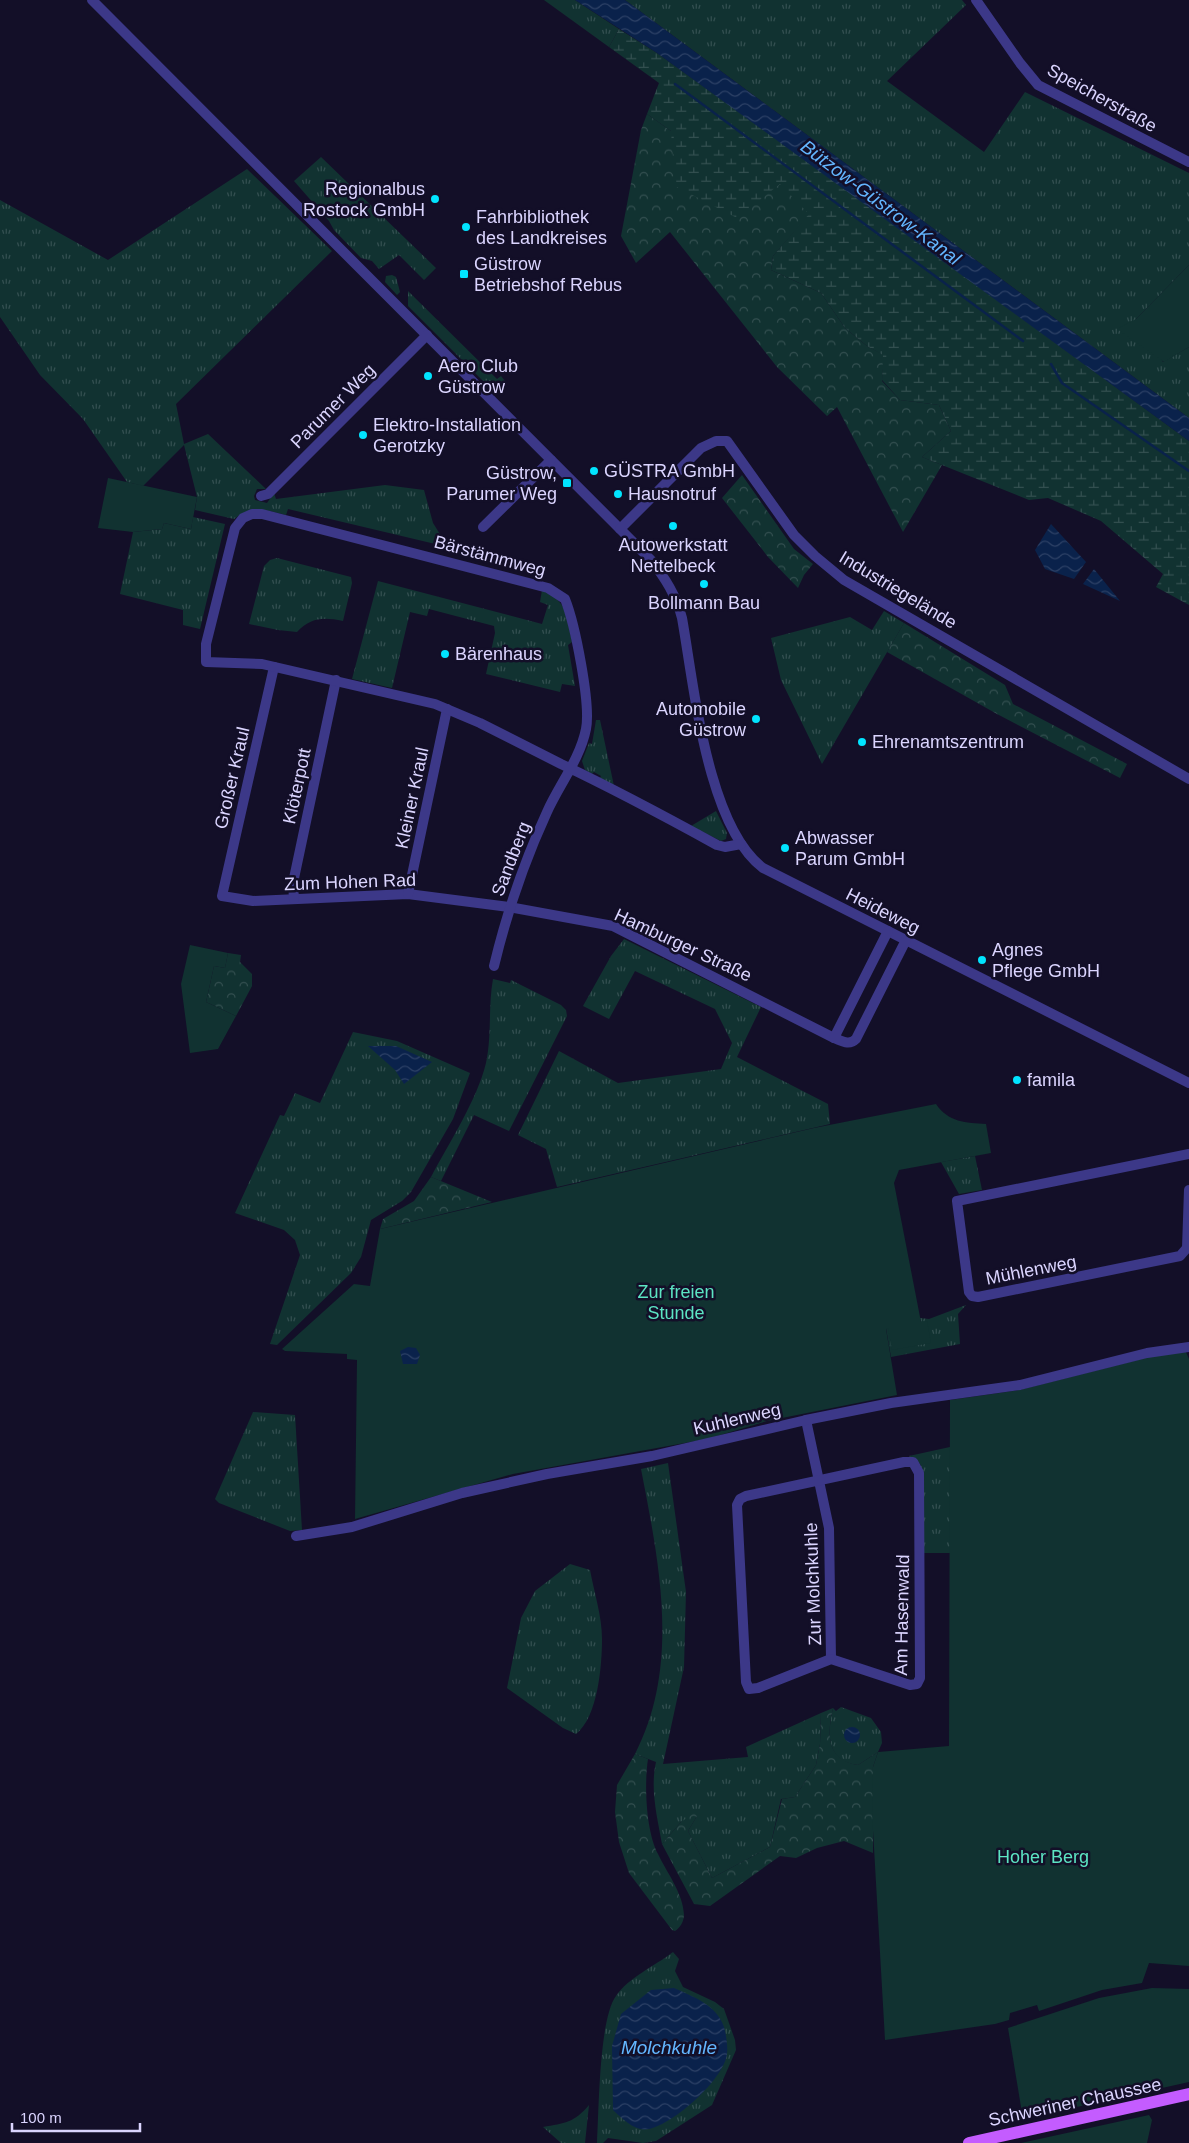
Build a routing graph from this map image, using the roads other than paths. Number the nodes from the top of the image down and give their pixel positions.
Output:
1 (92, 0) edge
2 (976, 0) edge
3 (1189, 162) edge
4 (426, 335) junction
5 (551, 460) junction
6 (261, 496) dead end
7 (483, 527) dead end
8 (620, 529) junction
9 (274, 667) junction
10 (336, 680) junction
11 (447, 709) junction
12 (570, 768) junction
13 (1189, 778) edge
14 (741, 844) junction
15 (408, 894) junction
16 (222, 896) joint
17 (294, 900) junction
18 (509, 907) junction
19 (888, 931) junction
20 (906, 940) junction
21 (494, 966) dead end
22 (834, 1038) junction
23 (1189, 1083) edge
24 (1189, 1154) edge
25 (1189, 1190) edge
26 (1189, 1347) edge
27 (806, 1420) junction
28 (820, 1481) junction
29 (296, 1536) dead end
30 (832, 1659) junction
31 (1189, 2094) edge
32 (969, 2143) edge

1 - 4 street
2 - 3 street, Speicherstraße
4 - 5 street
4 - 6 street, Parumer Weg
5 - 7 street
5 - 8 street
8 - 13 street, Industriegelände
8 - 14 street
9 - 10 street, Bärstämmweg
9 - 12 street, Bärstämmweg
9 - 16 street, Großer Kraul
10 - 11 street, Bärstämmweg
10 - 17 street, Klöterpott
11 - 12 street, Bärstämmweg
11 - 15 street, Kleiner Kraul
12 - 14 street
12 - 18 street, Sandberg
14 - 19 street, Heideweg
15 - 17 street, Zum Hohen Rad
15 - 18 street, Zum Hohen Rad
16 - 17 street, Zum Hohen Rad
18 - 21 street, Sandberg
18 - 22 street, Hamburger Straße
19 - 20 street, Heideweg
19 - 22 street
20 - 22 street
20 - 23 street, Heideweg
24 - 25 street, Mühlenweg
26 - 27 street, Kuhlenweg
27 - 28 street, Zur Molchkuhle
27 - 29 street, Kuhlenweg
28 - 30 street, Zur Molchkuhle
28 - 30 street, Am Hasenwald
28 - 30 street, Am Hasenwald
31 - 32 main road, Schweriner Chaussee

